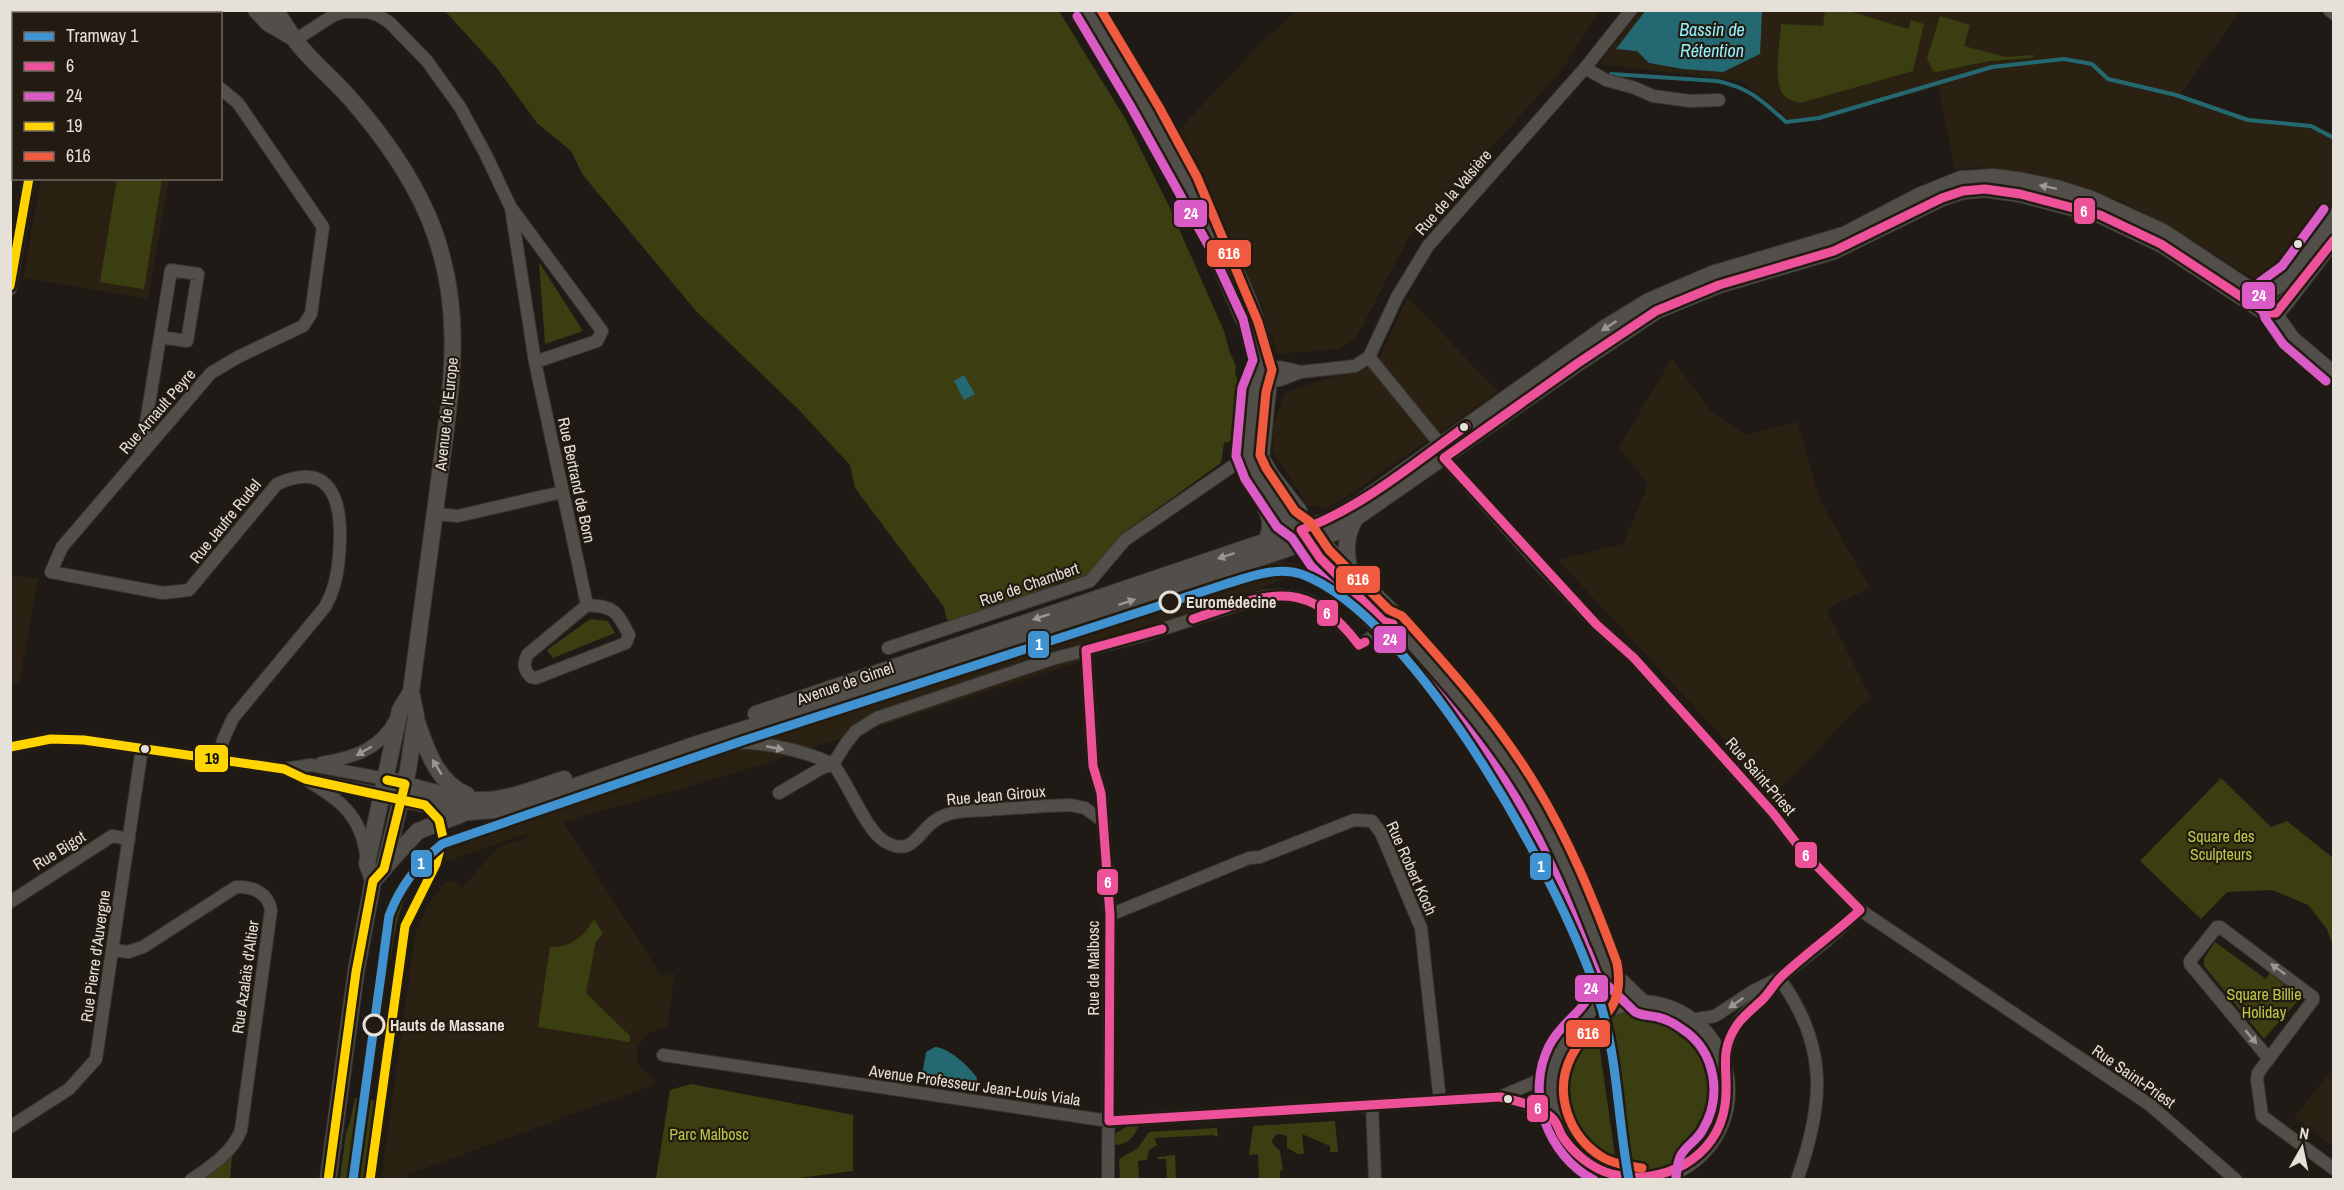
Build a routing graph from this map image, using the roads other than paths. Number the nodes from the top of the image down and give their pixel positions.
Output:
1 (256, 10) edge
2 (274, 10) edge
3 (1087, 10) edge
4 (1632, 10) edge
5 (2329, 10) edge
6 (2334, 14) edge
7 (295, 40) junction
8 (1585, 68) junction
9 (222, 90) edge
10 (1719, 100) dead end
11 (30, 180) edge
12 (511, 208) junction
13 (2334, 216) edge
14 (2334, 238) edge
15 (10, 290) edge
16 (2269, 291) junction
17 (2276, 313) junction
18 (160, 337) junction
19 (1369, 357) junction
20 (535, 362) junction
21 (1260, 371) junction
22 (2334, 372) edge
23 (1442, 451) junction
24 (140, 454) junction
25 (1255, 458) junction
26 (1266, 490) junction
27 (562, 492) junction
28 (435, 514) junction
29 (1355, 519) junction
30 (1305, 536) junction
31 (1264, 543) junction
32 (1349, 569) junction
33 (51, 572) joint
34 (587, 605) junction
35 (1393, 624) junction
36 (888, 648) dead end
37 (1086, 650) junction
38 (408, 713) junction
39 (697, 744) junction
40 (10, 747) edge
41 (142, 748) junction
42 (218, 761) junction
43 (833, 764) junction
44 (311, 765) junction
45 (284, 769) junction
46 (305, 779) junction
47 (384, 787) junction
48 (403, 791) junction
49 (779, 793) dead end
50 (474, 806) junction
51 (1104, 822) junction
52 (129, 839) junction
53 (367, 863) junction
54 (378, 875) junction
55 (10, 902) edge
56 (1860, 910) junction
57 (1110, 915) junction
58 (113, 951) junction
59 (1606, 966) junction
60 (1779, 978) junction
61 (1643, 1003) junction
62 (1593, 1016) junction
63 (1691, 1020) junction
64 (663, 1055) dead end
65 (2269, 1059) junction
66 (1723, 1065) junction
67 (1554, 1067) junction
68 (1500, 1097) junction
69 (1440, 1101) junction
70 (1372, 1105) junction
71 (1109, 1122) junction
72 (1556, 1122) junction
73 (10, 1127) edge
74 (1691, 1162) junction
75 (2334, 1169) edge
76 (191, 1179) edge
77 (328, 1179) edge
78 (1108, 1179) edge
79 (1375, 1179) edge
80 (1639, 1179) edge
81 (1688, 1179) edge
82 (1797, 1179) edge
83 (2236, 1179) edge

1 - 7 main road, Avenue de l'Europe
2 - 7 main road, Avenue de l'Europe
3 - 21 main road
4 - 8 street, Rue de la Valsière
5 - 6 street
7 - 12 street, Rue Bertrand de Born
7 - 28 main road, Avenue de l'Europe
8 - 10 street
8 - 19 street, Rue de la Valsière
9 - 24 street, Rue Arnault Peyre
11 - 15 street
12 - 20 street, Rue Bertrand de Born
12 - 20 street, Rue Bertrand de Born
13 - 16 main road
14 - 17 main road
16 - 17 street
16 -> 23 main road
17 - 22 street
17 - 23 main road
18 - 18 street
18 - 24 street
19 - 21 street
19 - 23 street, Rue Saint-Priest
20 - 27 street, Rue Bertrand de Born
21 - 25 main road
23 - 29 main road
23 - 30 main road
23 - 56 street, Rue Saint-Priest
24 - 33 street, Rue Arnault Peyre
25 - 26 main road
25 - 30 main road
25 - 36 street, Rue de Chambert
26 - 30 main road
26 - 31 main road
27 - 28 street
27 - 34 street, Rue Bertrand de Born
28 - 38 main road, Avenue de l'Europe
29 - 30 main road
29 - 32 main road
30 - 31 main road, Avenue de Gimel
30 - 32 main road
30 - 35 main road
39 -> 30 main road, Avenue de Gimel
31 -> 50 main road, Avenue de Gimel
32 - 35 main road
33 - 42 street, Rue Jaufre Rudel
34 - 34 street
35 - 37 street
35 - 59 main road
37 - 43 street
37 - 51 street, Rue de Malbosc
38 -> 44 street
38 - 47 main road, Avenue de l'Europe
38 - 48 main road, Avenue de l'Europe
50 -> 38 main road
39 -> 43 street
39 - 50 main road, Avenue de Gimel
40 - 41 street
41 - 42 street
41 - 52 street, Rue Pierre d'Auvergne
42 - 45 street
43 - 49 street
43 - 51 street, Rue Jean Giroux
44 - 45 street
44 - 47 street
45 - 46 street
46 - 47 street
46 - 53 street
47 - 48 main road, Avenue de Gimel
47 - 53 main road, Avenue de l'Europe
48 - 50 main road, Avenue de Gimel
48 - 54 main road, Avenue de l'Europe
50 - 54 main road
51 - 57 street, Rue de Malbosc
52 - 55 street, Rue Bigot
52 - 58 street, Rue Pierre d'Auvergne
53 - 54 main road, Avenue de l'Europe
54 - 77 main road, Avenue de l'Europe
56 - 60 street
56 - 83 street, Rue Saint-Priest
57 - 69 street, Rue Robert Koch
57 - 71 street, Rue de Malbosc
58 - 73 street, Rue Pierre d'Auvergne
58 - 76 street, Rue Azalaïs d'Altier
59 - 61 main road
59 - 62 main road
60 -> 63 street
60 - 66 street
60 - 82 street
61 - 62 main road
61 - 63 main road
62 - 67 main road
63 - 66 main road
64 - 71 street, Avenue Professeur Jean-Louis Viala
65 -> 65 street
65 - 75 street
66 - 74 main road
67 - 68 street, Avenue Professeur Jean-Louis Viala
67 - 72 main road
68 - 69 street, Avenue Professeur Jean-Louis Viala
68 - 72 street, Avenue Professeur Jean-Louis Viala
69 - 70 street, Avenue Professeur Jean-Louis Viala
70 - 71 street, Avenue Professeur Jean-Louis Viala
70 - 79 street
71 - 78 street, Rue de Malbosc
72 - 80 main road
74 - 80 main road
74 - 81 main road

